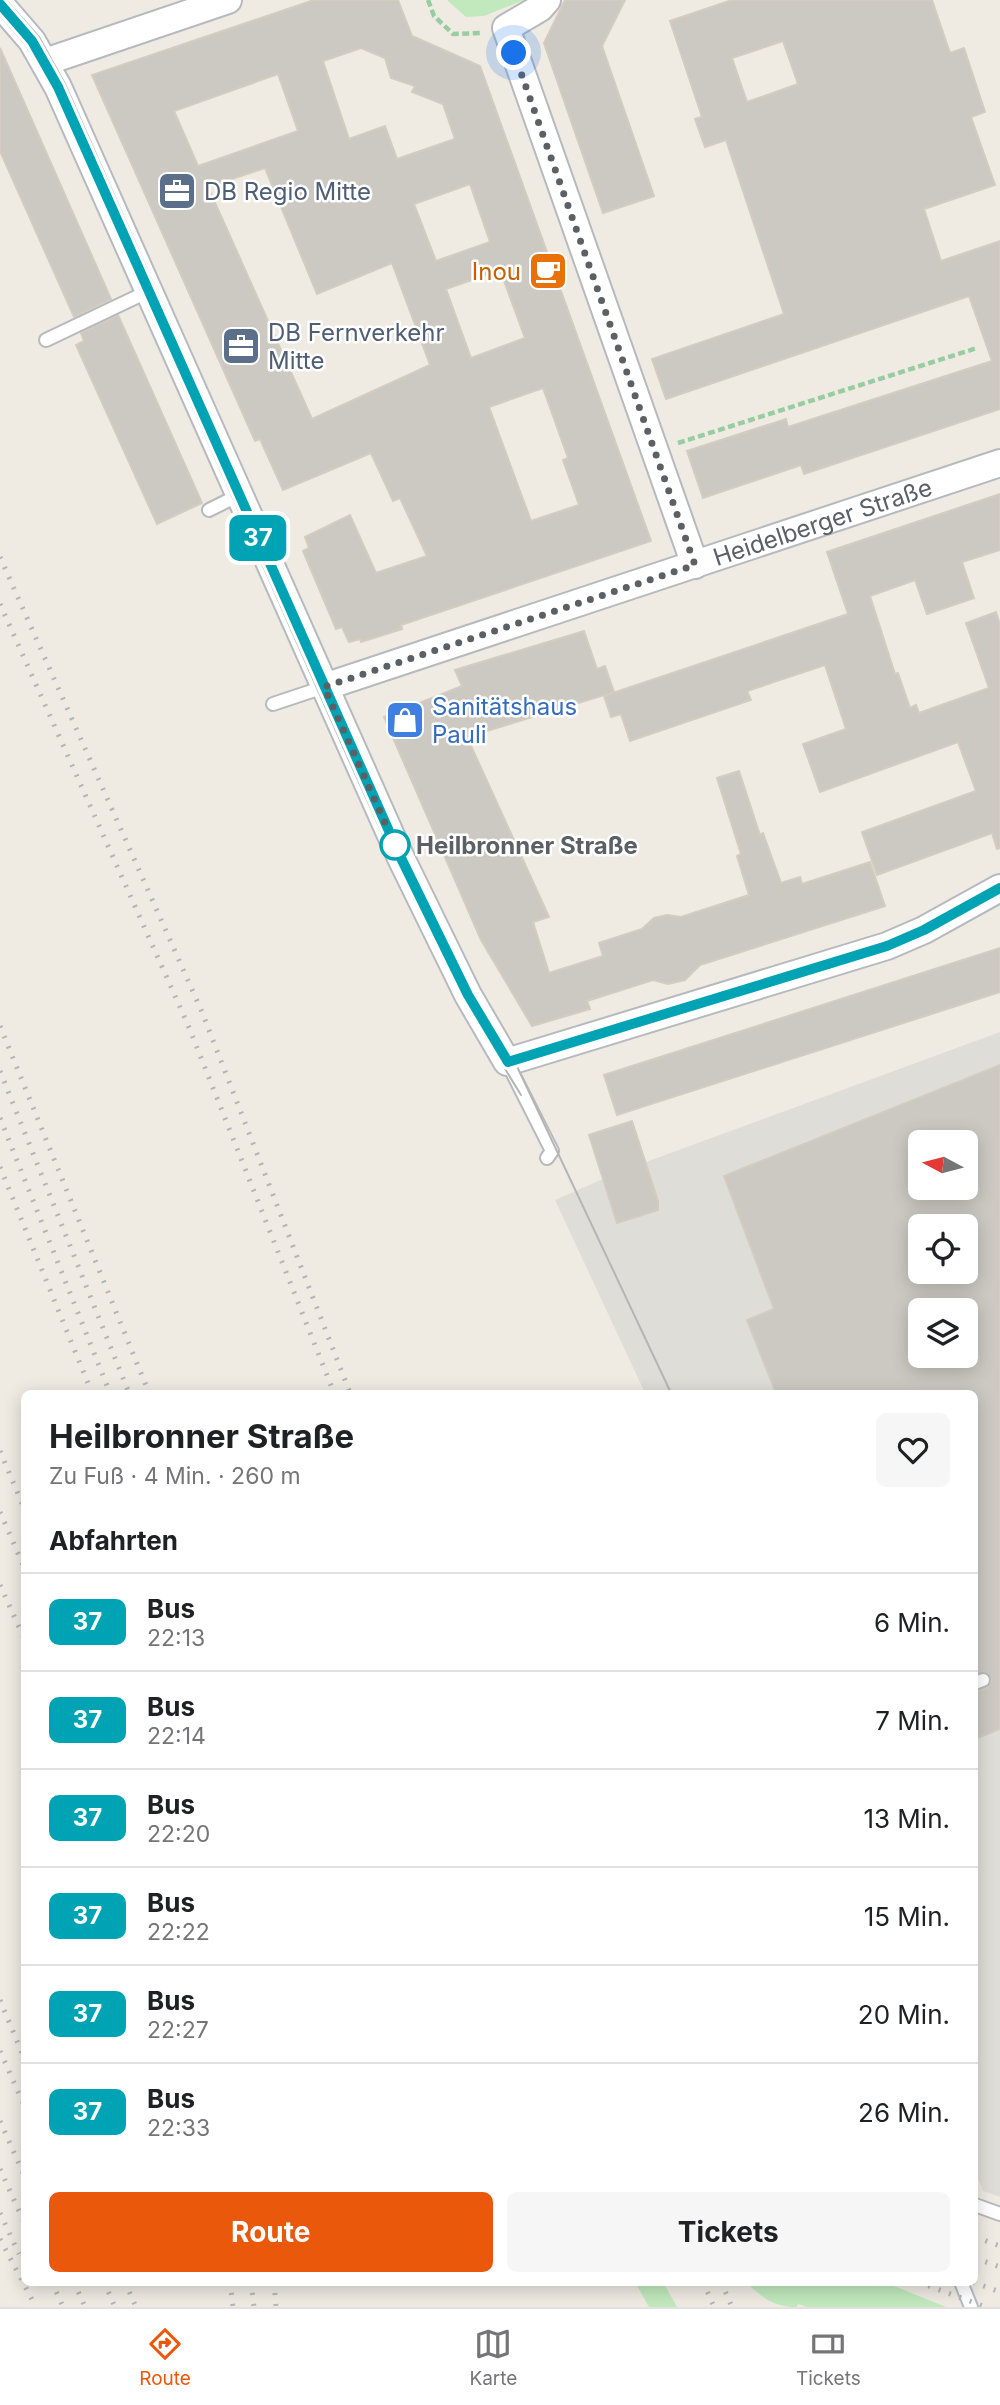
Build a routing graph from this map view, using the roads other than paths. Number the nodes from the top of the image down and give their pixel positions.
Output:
1 (228, 0) edge
2 (547, 0) edge
3 (0, 4) edge
4 (45, 62) junction
5 (149, 291) junction
6 (46, 340) dead end
7 (1000, 463) edge
8 (239, 495) junction
9 (209, 510) dead end
10 (695, 565) junction
11 (324, 687) junction
12 (272, 704) dead end
13 (1000, 888) edge
14 (508, 1062) junction
15 (547, 1158) dead end
16 (978, 2206) edge
17 (1000, 2214) edge
18 (963, 2286) edge
19 (971, 2307) edge

1 - 4 street
2 - 10 street
3 - 4 street
4 - 5 street
5 - 6 lane
5 - 8 street
7 - 10 street, Heidelberger Straße
8 - 9 lane
8 - 11 street
10 - 11 street, Heidelberger Straße
11 - 12 lane
11 - 14 street
13 - 14 street
14 - 15 lane
16 - 17 lane
18 - 19 lane

